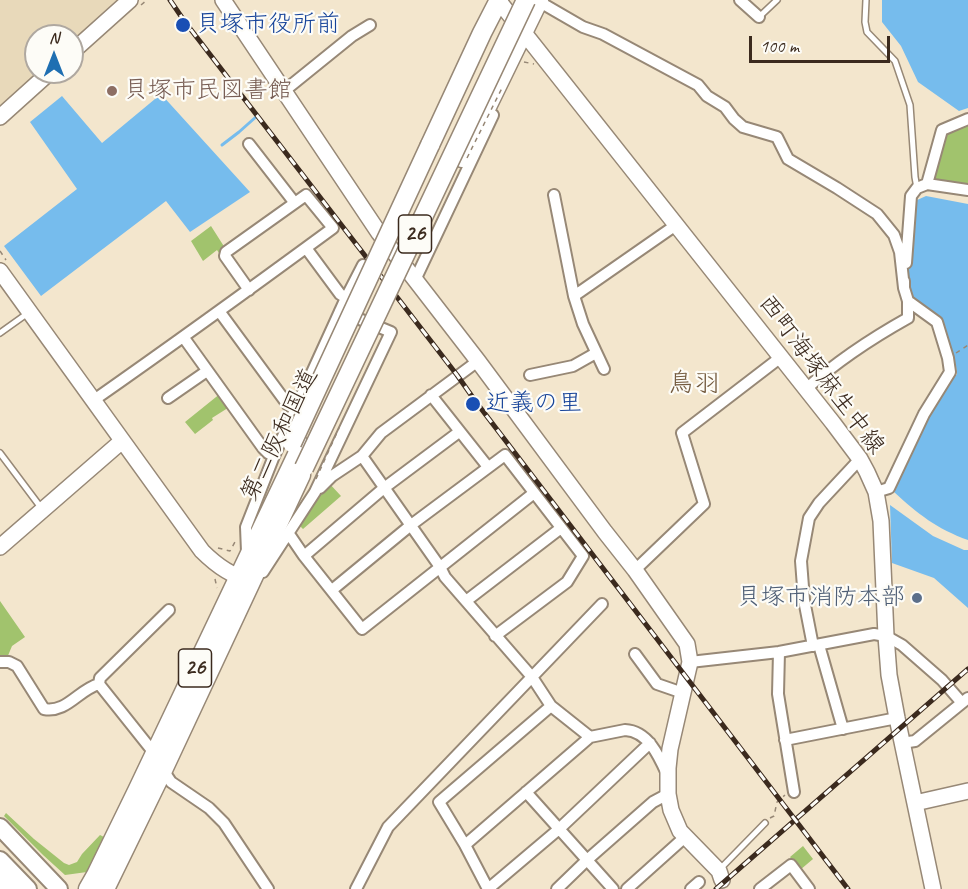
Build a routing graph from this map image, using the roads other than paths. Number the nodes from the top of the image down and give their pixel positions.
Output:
1 (130, 0) edge
2 (223, 0) edge
3 (502, 0) edge
4 (534, 0) edge
5 (740, 0) edge
6 (777, 0) edge
7 (866, 0) edge
8 (759, 17) joint
9 (370, 25) dead end
10 (524, 32) junction
11 (482, 33) junction
12 (84, 41) edge
13 (518, 59) junction
14 (37, 84) edge
15 (284, 91) junction
16 (0, 117) edge
17 (968, 119) edge
18 (249, 144) dead end
19 (922, 186) junction
20 (968, 190) edge
21 (554, 195) dead end
22 (294, 202) junction
23 (676, 225) junction
24 (379, 233) junction
25 (306, 248) junction
26 (363, 266) dead end
27 (0, 271) edge
28 (415, 280) junction
29 (904, 288) junction
30 (249, 290) junction
31 (574, 296) junction
32 (346, 298) junction
33 (908, 301) junction
34 (340, 310) junction
35 (219, 311) junction
36 (30, 312) junction
37 (0, 333) edge
38 (184, 338) junction
39 (596, 353) junction
40 (781, 357) junction
41 (478, 361) junction
42 (604, 369) dead end
43 (207, 371) junction
44 (530, 375) dead end
45 (806, 389) junction
46 (431, 395) junction
47 (168, 398) dead end
48 (94, 400) junction
49 (296, 409) junction
50 (459, 432) junction
51 (122, 441) junction
52 (297, 445) junction
53 (0, 453) edge
54 (274, 456) junction
55 (362, 456) junction
56 (860, 459) junction
57 (488, 467) junction
58 (307, 470) junction
59 (384, 488) junction
60 (315, 492) junction
61 (876, 492) junction
62 (534, 494) junction
63 (43, 510) junction
64 (411, 525) junction
65 (284, 528) junction
66 (561, 528) junction
67 (0, 547) edge
68 (304, 556) junction
69 (247, 558) junction
70 (440, 567) junction
71 (635, 570) junction
72 (245, 579) junction
73 (332, 590) junction
74 (466, 601) junction
75 (602, 604) dead end
76 (169, 610) dead end
77 (495, 636) junction
78 (886, 636) junction
79 (816, 645) junction
80 (779, 651) junction
81 (635, 654) dead end
82 (0, 662) edge
83 (690, 662) junction
84 (532, 677) junction
85 (99, 684) junction
86 (683, 693) junction
87 (965, 700) edge
88 (551, 706) junction
89 (897, 718) junction
90 (843, 729) junction
91 (590, 737) junction
92 (785, 740) junction
93 (902, 742) junction
94 (650, 744) junction
95 (154, 753) junction
96 (163, 771) junction
97 (668, 777) junction
98 (968, 791) edge
99 (526, 792) junction
100 (794, 792) road end
101 (668, 794) junction
102 (915, 803) junction
103 (765, 823) road end
104 (0, 827) edge
105 (559, 829) junction
106 (685, 837) junction
107 (0, 844) edge
108 (465, 845) junction
109 (0, 860) edge
110 (587, 860) junction
111 (0, 879) edge
112 (722, 880) edge
113 (10, 889) edge
114 (28, 889) edge
115 (44, 889) edge
116 (59, 889) edge
117 (88, 889) edge
118 (105, 889) edge
119 (268, 889) edge
120 (357, 889) edge
121 (488, 889) edge
122 (557, 889) edge
123 (613, 889) edge
124 (627, 889) edge
125 (760, 889) edge
126 (809, 889) edge
127 (933, 889) edge

1 - 12 street
2 - 15 street
3 - 10 street, 西町海塚麻生中線
3 - 11 highway
3 - 52 highway, 第二阪和国道 / 26
4 - 10 highway
4 - 29 street
4 - 58 highway, 第二阪和国道 / 26, bridge
5 - 8 street
6 - 8 lane
7 - 19 lane
9 - 15 street
10 - 13 highway
10 - 23 street, 西町海塚麻生中線
11 - 24 street
11 - 52 highway, bridge
13 - 28 street
13 - 58 highway
14 - 16 street
15 - 24 street
17 - 19 street
18 - 22 street
19 - 20 street
19 - 29 street
21 - 31 street
22 - 25 street
22 - 30 street
23 - 31 street
23 - 40 street, 西町海塚麻生中線
24 - 28 street
25 - 30 street
25 - 32 street
26 - 32 street
27 - 36 street
28 - 41 street
29 - 33 street
30 - 35 street
31 - 39 street
32 - 34 street
33 - 45 street
33 - 61 street
34 - 49 street
34 - 60 street
35 - 38 street
35 - 49 street
36 - 37 lane
36 - 48 street
38 - 43 street
38 - 48 street
39 - 42 street
39 - 44 street
40 - 45 street, 西町海塚麻生中線
40 - 71 street
41 - 46 street
41 - 71 street
43 - 47 street
43 - 54 street
45 - 56 street, 西町海塚麻生中線
46 - 50 street
46 - 55 street
48 - 51 street
49 - 54 street
50 - 57 street
50 - 59 street
51 - 63 street
51 - 72 street
52 - 69 highway, 第二阪和国道 / 26
53 - 63 lane
54 - 69 street
55 - 59 street
55 - 60 street
56 - 61 street, 西町海塚麻生中線
56 - 79 street
57 - 62 street
57 - 64 street
58 - 65 highway, 第二阪和国道 / 26
59 - 64 street
59 - 68 street
60 - 65 street
61 - 78 street, 西町海塚麻生中線
62 - 66 street
62 - 70 street
63 - 67 street
64 - 70 street
64 - 73 street
65 - 68 street
65 - 72 highway, 第二阪和国道 / 26
66 - 74 street
66 - 77 street
68 - 73 street
69 - 72 highway, 第二阪和国道 / 26
70 - 73 street
70 - 74 street
71 - 83 street
72 - 95 highway, 第二阪和国道 / 26
72 - 96 highway, 第二阪和国道 / 26
74 - 77 street
75 - 84 street
76 - 85 street
77 - 84 street
78 - 79 street
78 - 87 street
78 - 89 street, 西町海塚麻生中線
79 - 80 street
79 - 90 street
80 - 83 street
80 - 92 street
81 - 86 street
82 - 85 street
83 - 86 street
84 - 88 street
84 - 120 street
85 - 95 street
86 - 97 street
87 - 93 street
88 - 91 street
88 - 108 street
89 - 90 street
89 - 93 street, 西町海塚麻生中線
90 - 92 street
91 - 94 street
91 - 99 street
92 - 100 street
93 - 102 street, 西町海塚麻生中線
94 - 97 street
94 - 105 street
95 - 96 street
95 - 117 highway, 第二阪和国道 / 26
96 - 118 highway, 第二阪和国道 / 26
96 - 119 street
97 - 101 street
98 - 102 street
99 - 105 street
99 - 108 street
101 - 106 street
101 - 110 street
102 - 127 street, 西町海塚麻生中線
103 - 112 lane
104 - 116 main road
105 - 110 street
105 - 121 street
106 - 112 street
106 - 124 street
107 - 115 main road
108 - 121 street
109 - 114 main road
110 - 122 street
110 - 123 street
111 - 113 main road
125 - 126 street

